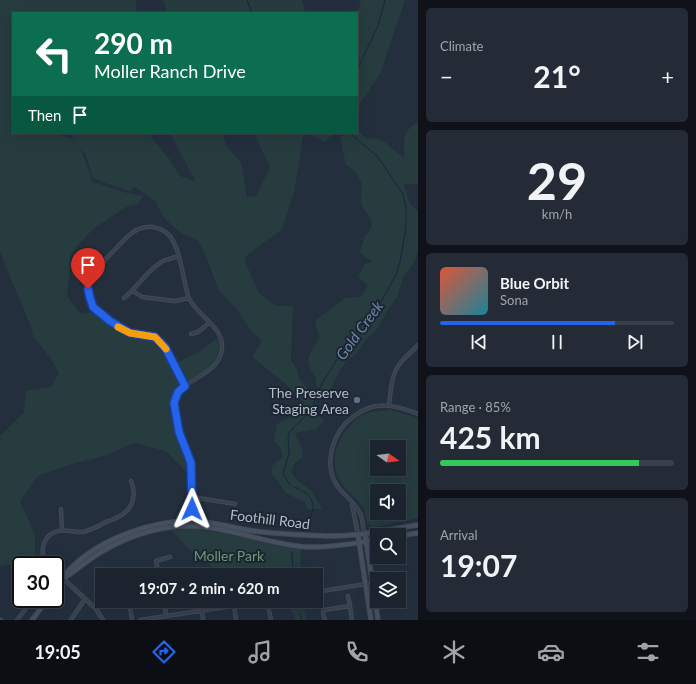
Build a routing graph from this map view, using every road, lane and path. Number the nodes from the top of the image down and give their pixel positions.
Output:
1 (178, 256) junction
2 (133, 291) junction
3 (124, 298) dead end
4 (189, 298) junction
5 (209, 323) junction
6 (190, 334) dead end
7 (418, 345) edge
8 (185, 386) junction
9 (389, 405) junction
10 (418, 414) edge
11 (130, 481) dead end
12 (192, 498) junction
13 (351, 502) junction
14 (234, 504) dead end
15 (60, 509) dead end
16 (191, 521) junction
17 (418, 525) edge
18 (192, 526) junction
19 (62, 530) junction
20 (418, 533) edge
21 (364, 534) junction
22 (358, 535) junction
23 (406, 535) edge
24 (366, 541) junction
25 (370, 541) edge
26 (359, 542) junction
27 (43, 556) edge
28 (170, 557) dead end
29 (158, 568) edge
30 (370, 572) edge
31 (64, 579) junction
32 (370, 583) edge
33 (366, 584) junction
34 (323, 591) edge
35 (348, 596) dead end
36 (86, 599) junction
37 (350, 606) junction
38 (26, 608) edge
39 (41, 608) edge
40 (130, 608) edge
41 (165, 608) edge
42 (215, 608) edge
43 (234, 608) edge
44 (268, 608) edge
45 (376, 608) edge
46 (202, 610) junction
47 (166, 615) junction
48 (17, 620) edge
49 (32, 620) edge
50 (71, 620) edge
51 (103, 620) edge
52 (132, 620) edge
53 (140, 620) edge
54 (203, 620) edge
55 (236, 620) edge
56 (271, 620) edge
57 (325, 620) edge
58 (352, 620) edge
59 (371, 620) edge
60 (378, 620) edge

1 - 2 street
1 - 4 street
1 - 8 street
2 - 3 street
2 - 4 street
4 - 5 street
5 - 6 street
5 - 8 street
7 - 9 street
8 - 12 street
9 - 10 street
9 - 13 street
11 - 19 street
12 - 14 street
12 - 16 street
13 - 21 street
13 - 22 street
15 - 19 street
16 - 18 street
16 - 22 main road, Foothill Road
16 - 31 main road, Foothill Road
17 - 21 main road, Foothill Road
18 - 26 main road, Foothill Road
18 - 31 main road, Foothill Road
19 - 27 street
20 - 23 main road
21 - 22 main road, Foothill Road
21 - 24 main road
22 - 26 main road
24 - 25 main road, Foothill Road
24 - 26 main road, Foothill Road
24 - 30 main road
26 - 33 main road
28 - 29 street
31 - 36 street
32 - 33 street
33 - 34 street
33 - 59 main road
35 - 37 street
36 - 50 street
36 - 51 street
37 - 57 street
37 - 58 street
38 - 48 street
39 - 49 main road
40 - 52 street
41 - 47 street
42 - 46 street
43 - 55 street
44 - 56 street
45 - 60 main road
46 - 47 street
46 - 54 street
47 - 53 street

